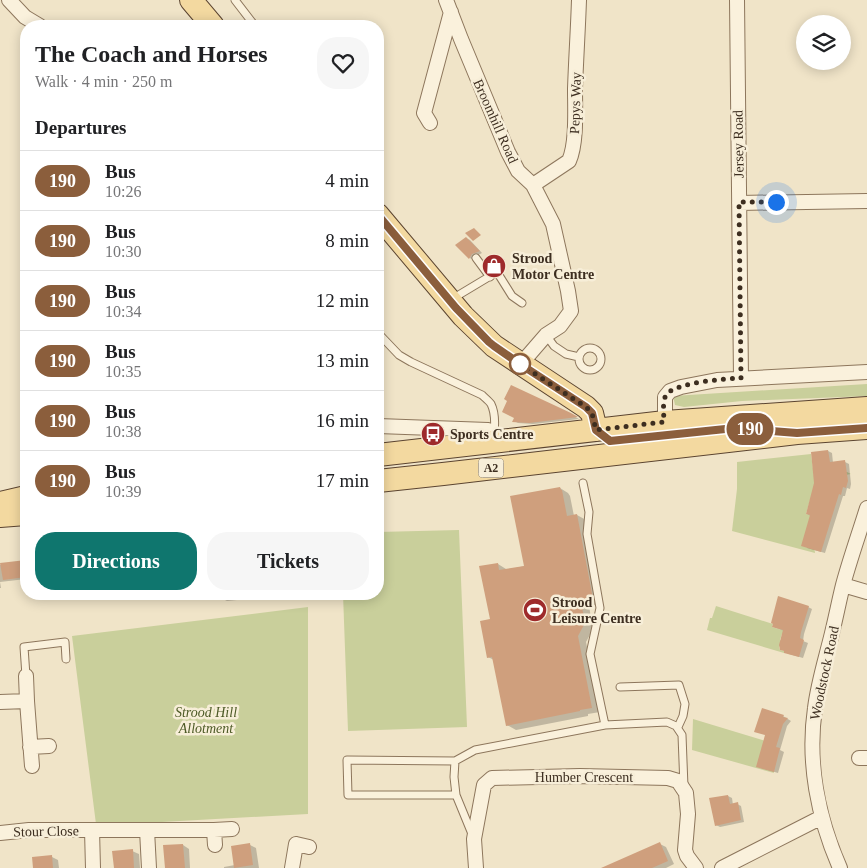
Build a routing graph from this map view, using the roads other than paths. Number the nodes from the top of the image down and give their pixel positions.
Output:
1 (9, 0) edge
2 (192, 0) edge
3 (235, 0) edge
4 (580, 0) edge
5 (737, 0) edge
6 (448, 6) edge
7 (30, 20) edge
8 (207, 20) edge
9 (251, 20) edge
10 (430, 123) dead end
11 (533, 186) junction
12 (867, 201) edge
13 (739, 202) junction
14 (384, 222) edge
15 (476, 258) dead end
16 (490, 276) junction
17 (449, 300) junction
18 (522, 302) dead end
19 (546, 335) junction
20 (384, 340) edge
21 (579, 357) dead end
22 (520, 364) junction
23 (867, 372) edge
24 (741, 378) junction
25 (867, 408) edge
26 (762, 414) junction
27 (867, 421) edge
28 (384, 426) edge
29 (867, 428) edge
30 (596, 430) junction
31 (665, 435) junction
32 (495, 438) junction
33 (384, 454) edge
34 (384, 469) edge
35 (488, 469) junction
36 (384, 480) edge
37 (583, 484) dead end
38 (20, 498) edge
39 (0, 503) edge
40 (867, 508) edge
41 (20, 514) edge
42 (0, 516) edge
43 (843, 585) junction
44 (867, 592) edge
45 (66, 659) dead end
46 (26, 676) joint
47 (620, 687) dead end
48 (27, 701) junction
49 (0, 702) edge
50 (605, 725) junction
51 (678, 727) junction
52 (49, 746) dead end
53 (30, 747) junction
54 (455, 761) junction
55 (32, 766) dead end
56 (684, 789) junction
57 (456, 794) junction
58 (822, 817) junction
59 (232, 829) dead end
60 (92, 830) junction
61 (147, 830) junction
62 (214, 830) junction
63 (0, 833) edge
64 (474, 839) junction
65 (215, 845) dead end
66 (309, 847) dead end
67 (93, 868) edge
68 (149, 868) edge
69 (292, 868) edge
70 (476, 868) edge
71 (696, 868) edge
72 (722, 868) edge
73 (840, 868) edge

1 - 7 street
2 - 8 main road
3 - 9 lane
4 - 11 street, Pepys Way
5 - 13 street, Jersey Road
6 - 10 street
6 - 11 street, Broomhill Road
11 - 19 street, Broomhill Road
12 - 13 street
13 - 24 street, Jersey Road
14 - 17 main road
15 - 16 lane
16 - 17 lane
16 - 18 lane
17 - 22 main road
19 - 21 lane
19 - 22 street, Broomhill Road
20 - 32 lane
22 - 30 main road
23 - 24 street
24 - 31 street
25 - 26 main road, A2
26 - 27 main road
26 - 31 main road, A2
28 - 32 street
29 - 31 main road, A2
30 - 31 main road, A2
30 - 32 main road, A2
31 - 35 main road, A2
32 - 33 main road, A2
34 - 35 main road
35 - 36 main road, A2
37 - 50 lane
38 - 39 main road
40 - 43 street, Woodstock Road
41 - 42 main road
43 - 44 street
43 - 58 street, Woodstock Road
45 - 46 lane
46 - 48 street
47 - 51 lane
48 - 49 street
48 - 53 street
50 - 51 lane
50 - 54 lane
51 - 56 lane
52 - 53 street
53 - 55 street
54 - 57 lane
54 - 57 lane
56 - 64 street, Humber Crescent
56 - 71 street
57 - 64 lane
58 - 72 street
58 - 73 street, Woodstock Road
59 - 62 street, Stour Close
60 - 61 street, Stour Close
60 - 63 street, Stour Close
60 - 67 street, Stour Close
61 - 62 street, Stour Close
61 - 68 street
62 - 65 street
64 - 70 street, Humber Crescent
66 - 69 street

